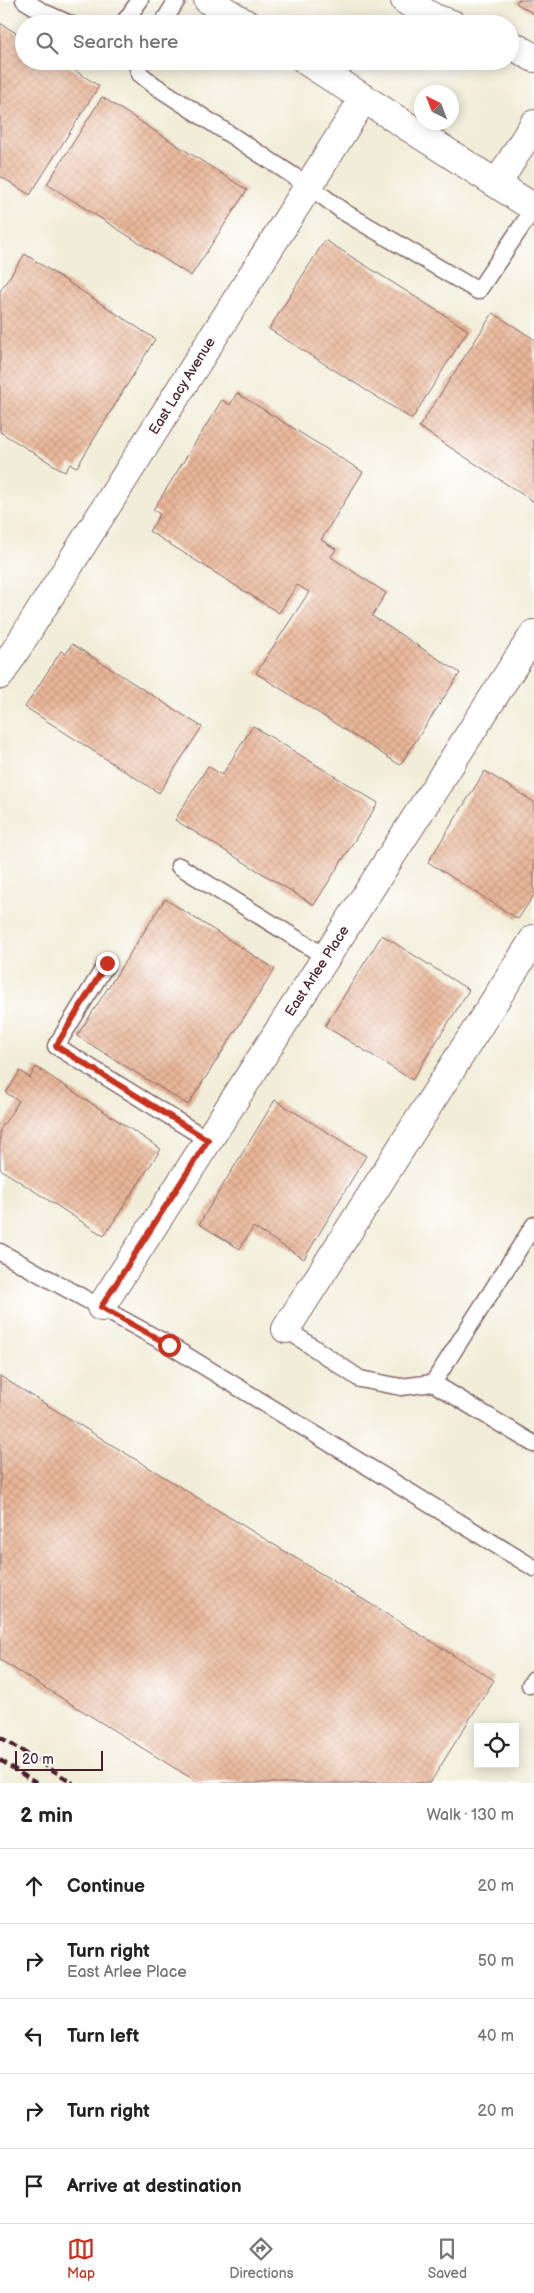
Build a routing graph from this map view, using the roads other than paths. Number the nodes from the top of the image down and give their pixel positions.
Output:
1 (24, 0) edge
2 (140, 0) edge
3 (177, 0) edge
4 (208, 0) edge
5 (405, 0) edge
6 (49, 15) edge
7 (129, 15) edge
8 (168, 15) edge
9 (232, 15) edge
10 (429, 15) edge
11 (519, 49) edge
12 (534, 58) edge
13 (139, 70) edge
14 (320, 70) edge
15 (364, 98) junction
16 (534, 124) edge
17 (497, 184) junction
18 (308, 186) junction
19 (534, 208) edge
20 (534, 634) edge
21 (0, 675) edge
22 (179, 866) dead end
23 (534, 939) edge
24 (326, 957) junction
25 (107, 963) dead end
26 (208, 1140) junction
27 (531, 1236) edge
28 (0, 1252) edge
29 (101, 1307) junction
30 (286, 1329) joint
31 (434, 1383) junction
32 (534, 1444) edge
33 (534, 1568) edge

1 - 6 lane
2 - 7 lane
3 - 8 lane
4 - 9 street
5 - 10 street
11 - 12 street
13 - 18 lane
14 - 15 street
15 - 17 street
15 - 18 street, East Lacy Avenue
16 - 17 street
17 - 19 street
18 - 19 lane
18 - 21 street, East Lacy Avenue
20 - 24 street, East Arlee Place
22 - 24 lane
23 - 30 street
24 - 26 street, East Arlee Place
25 - 26 lane
26 - 29 street, East Arlee Place
27 - 31 lane
28 - 29 lane
29 - 33 lane
30 - 31 lane
31 - 32 lane

